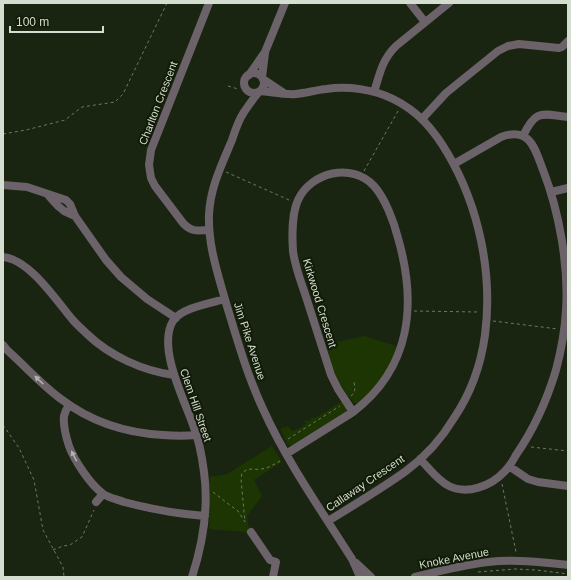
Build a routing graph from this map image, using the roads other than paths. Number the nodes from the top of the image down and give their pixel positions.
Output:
1 (210, 3) edge
2 (286, 3) edge
3 (410, 3) edge
4 (449, 3) edge
5 (425, 22) junction
6 (568, 41) edge
7 (265, 52) junction
8 (249, 74) junction
9 (263, 78) junction
10 (242, 90) junction
11 (259, 92) junction
12 (374, 92) junction
13 (284, 93) junction
14 (244, 112) junction
15 (568, 117) edge
16 (422, 119) junction
17 (523, 136) junction
18 (454, 164) junction
19 (3, 185) edge
20 (568, 188) edge
21 (551, 192) junction
22 (209, 230) junction
23 (3, 257) edge
24 (225, 299) junction
25 (176, 318) junction
26 (3, 345) edge
27 (174, 375) junction
28 (69, 405) junction
29 (353, 412) junction
30 (196, 435) junction
31 (286, 454) junction
32 (420, 459) junction
33 (509, 466) junction
34 (568, 486) edge
35 (100, 491) junction
36 (96, 504) road end
37 (205, 516) junction
38 (328, 521) junction
39 (251, 532) dead end
40 (352, 559) junction
41 (568, 565) edge
42 (192, 577) edge
43 (273, 577) edge
44 (360, 577) edge
45 (371, 577) edge
46 (415, 577) edge

1 - 22 street, Charlton Crescent
2 - 7 street
3 - 5 street
4 - 5 street
5 - 12 street
6 - 16 street
7 - 8 street
7 - 9 street
8 - 9 street
8 - 10 street
9 - 11 street
9 - 13 street
10 - 11 street
10 - 14 street, Jim Pike Avenue
11 - 13 street, Callaway Crescent
11 - 14 street, Jim Pike Avenue
12 - 13 street, Callaway Crescent
12 - 16 street, Callaway Crescent
14 - 22 street, Jim Pike Avenue
15 - 17 street
16 - 18 street, Callaway Crescent
17 - 18 street
17 - 21 street
18 - 32 street, Callaway Crescent
19 - 25 street
20 - 21 street
21 - 33 street
22 - 24 street, Jim Pike Avenue
23 - 27 street
24 - 25 street
24 - 31 street, Jim Pike Avenue
25 - 27 street, Clem Hill Street
28 -> 26 street
27 - 30 street, Clem Hill Street
28 - 30 street
35 -> 28 street
29 - 29 street, Kirkwood Crescent
29 - 31 street, Kirkwood Crescent
30 - 37 street, Clem Hill Street
31 - 38 street, Jim Pike Avenue
32 - 33 street
32 - 38 street, Callaway Crescent
33 - 34 street
35 - 36 street
35 - 37 street
37 - 42 street, Clem Hill Street
38 - 40 street, Jim Pike Avenue
39 - 43 street
40 - 44 street, Jim Pike Avenue
40 - 45 street, Jim Pike Avenue
41 - 46 street, Knoke Avenue

